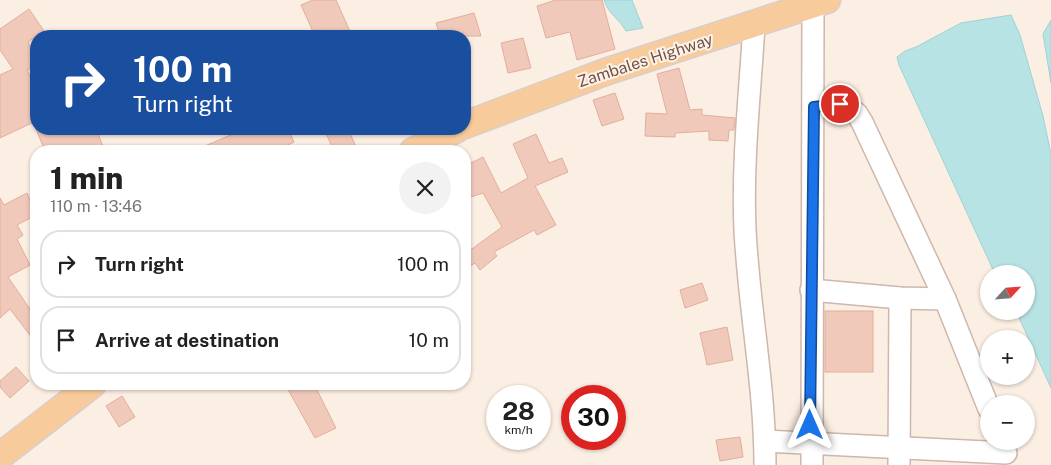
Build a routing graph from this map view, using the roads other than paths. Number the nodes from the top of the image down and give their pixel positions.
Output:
1 (820, 2) edge
2 (754, 25) junction
3 (814, 107) junction
4 (471, 123) edge
5 (445, 135) edge
6 (425, 145) edge
7 (812, 290) junction
8 (900, 298) junction
9 (945, 299) junction
10 (85, 390) edge
11 (983, 395) edge
12 (765, 441) junction
13 (1005, 453) edge
14 (811, 455) edge
15 (0, 456) edge
16 (899, 457) edge
17 (765, 465) edge

1 - 2 main road, Zambales Highway
1 - 3 street
2 - 4 main road, Zambales Highway
2 - 12 street
3 - 7 street
3 - 9 street
5 - 6 main road
7 - 8 street
7 - 14 street
8 - 9 street
8 - 16 street
9 - 11 street
10 - 15 main road
12 - 14 street
12 - 17 street
13 - 16 street
14 - 16 street

